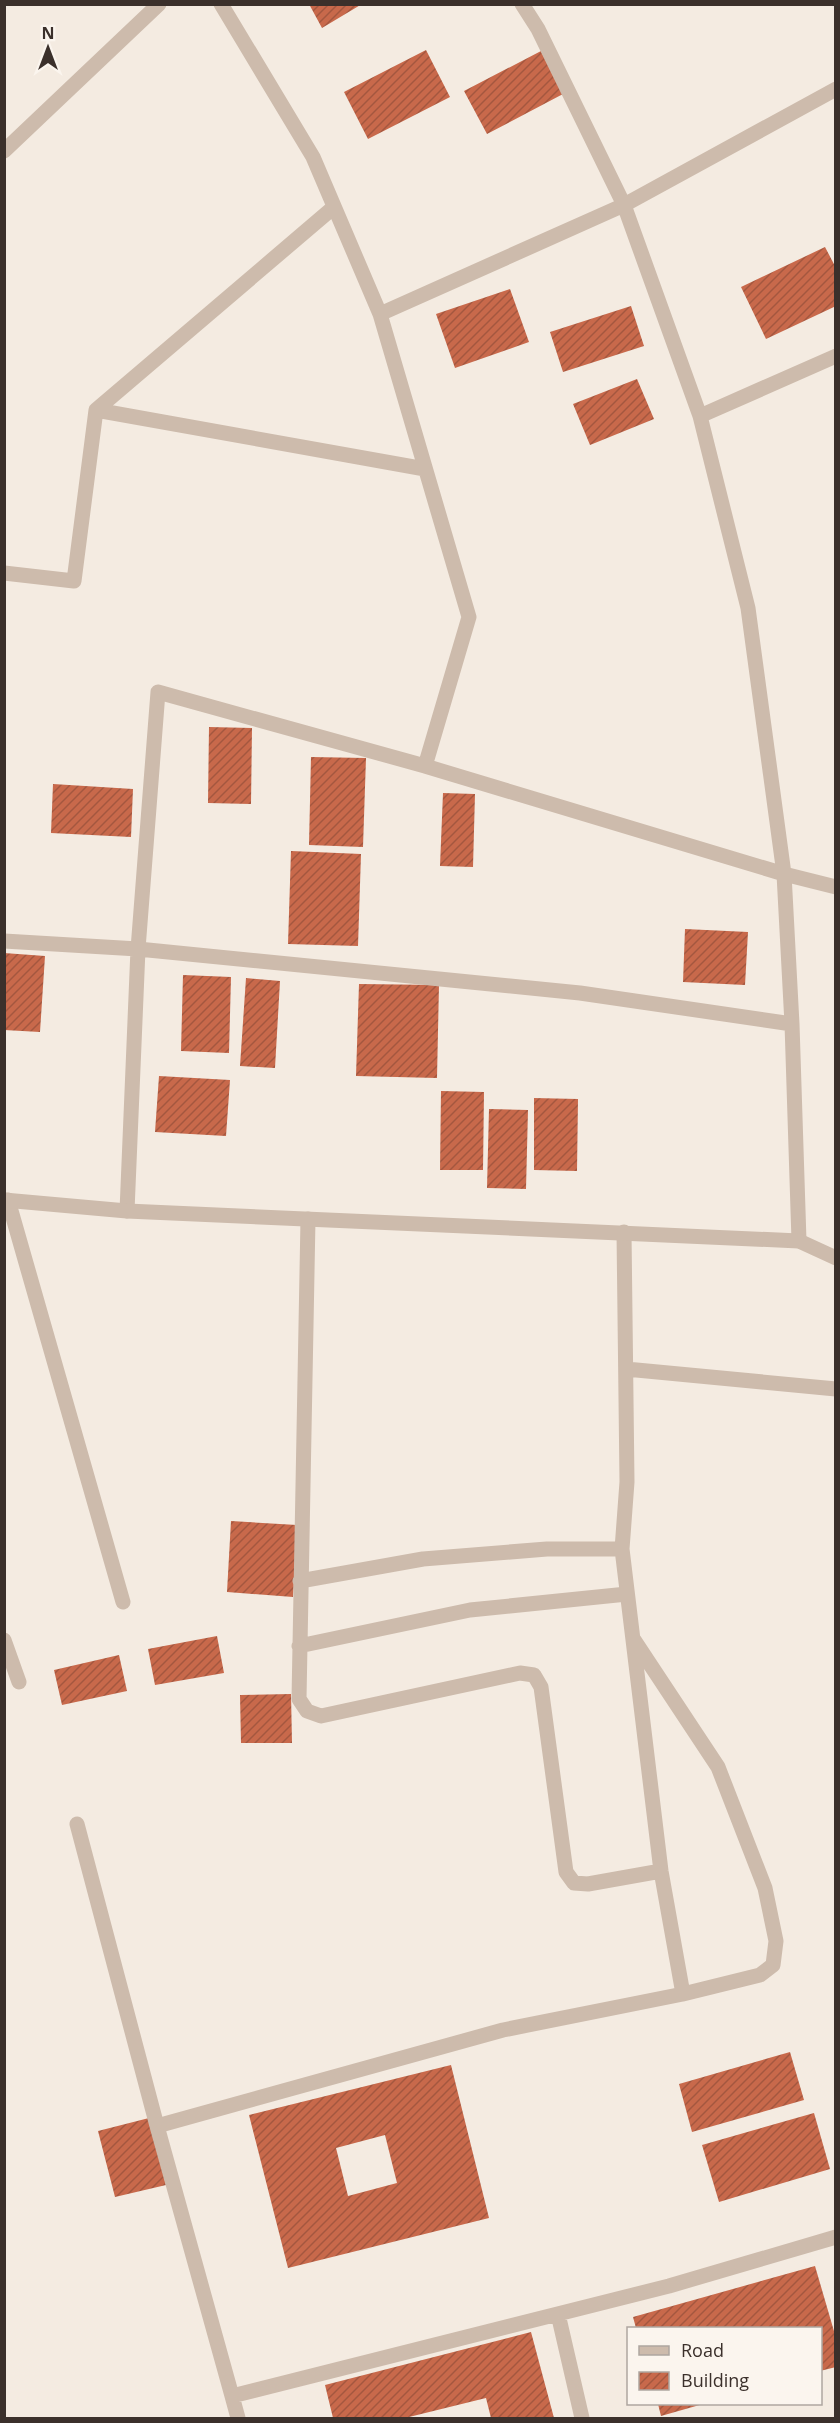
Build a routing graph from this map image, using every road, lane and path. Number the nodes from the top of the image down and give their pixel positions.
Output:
1 (159, 4) edge
2 (220, 4) edge
3 (522, 4) edge
4 (836, 89) edge
5 (4, 151) edge
6 (624, 205) junction
7 (334, 207) junction
8 (381, 314) junction
9 (836, 356) edge
10 (96, 410) junction
11 (700, 416) junction
12 (425, 469) junction
13 (4, 573) edge
14 (425, 766) junction
15 (784, 874) junction
16 (836, 886) edge
17 (4, 941) edge
18 (138, 949) junction
19 (792, 1024) junction
20 (6, 1200) edge
21 (127, 1210) junction
22 (308, 1219) junction
23 (624, 1232) junction
24 (799, 1241) junction
25 (836, 1258) edge
26 (626, 1369) junction
27 (836, 1389) edge
28 (622, 1550) junction
29 (300, 1581) junction
30 (627, 1594) junction
31 (123, 1602) dead end
32 (632, 1637) junction
33 (4, 1640) edge
34 (299, 1646) junction
35 (19, 1682) dead end
36 (77, 1824) dead end
37 (661, 1871) junction
38 (683, 1994) junction
39 (157, 2126) junction
40 (836, 2236) edge
41 (558, 2314) junction
42 (232, 2396) junction
43 (238, 2418) edge
44 (582, 2418) edge

1 - 5 street
2 - 7 street
3 - 6 street
4 - 6 street
6 - 8 street
6 - 11 street
7 - 8 street
7 - 10 street
8 - 12 street
9 - 11 street
10 - 12 street
10 - 13 street
11 - 15 street
12 - 14 street
14 - 15 street
14 - 18 street
15 - 16 street
15 - 19 street
17 - 18 street
18 - 19 street
18 - 21 street
19 - 24 street
20 - 21 street
20 - 31 street
21 - 22 street
22 - 23 street
22 - 29 street
23 - 24 street
23 - 26 street
24 - 25 street
26 - 27 street
26 - 28 street
28 - 29 street
28 - 30 street
29 - 34 street
30 - 32 street
30 - 34 street
32 - 37 street
32 - 38 street
33 - 35 street
34 - 37 street
36 - 39 street
37 - 38 street
38 - 39 street
39 - 42 street
40 - 41 street
41 - 42 street
41 - 44 street
42 - 43 street

